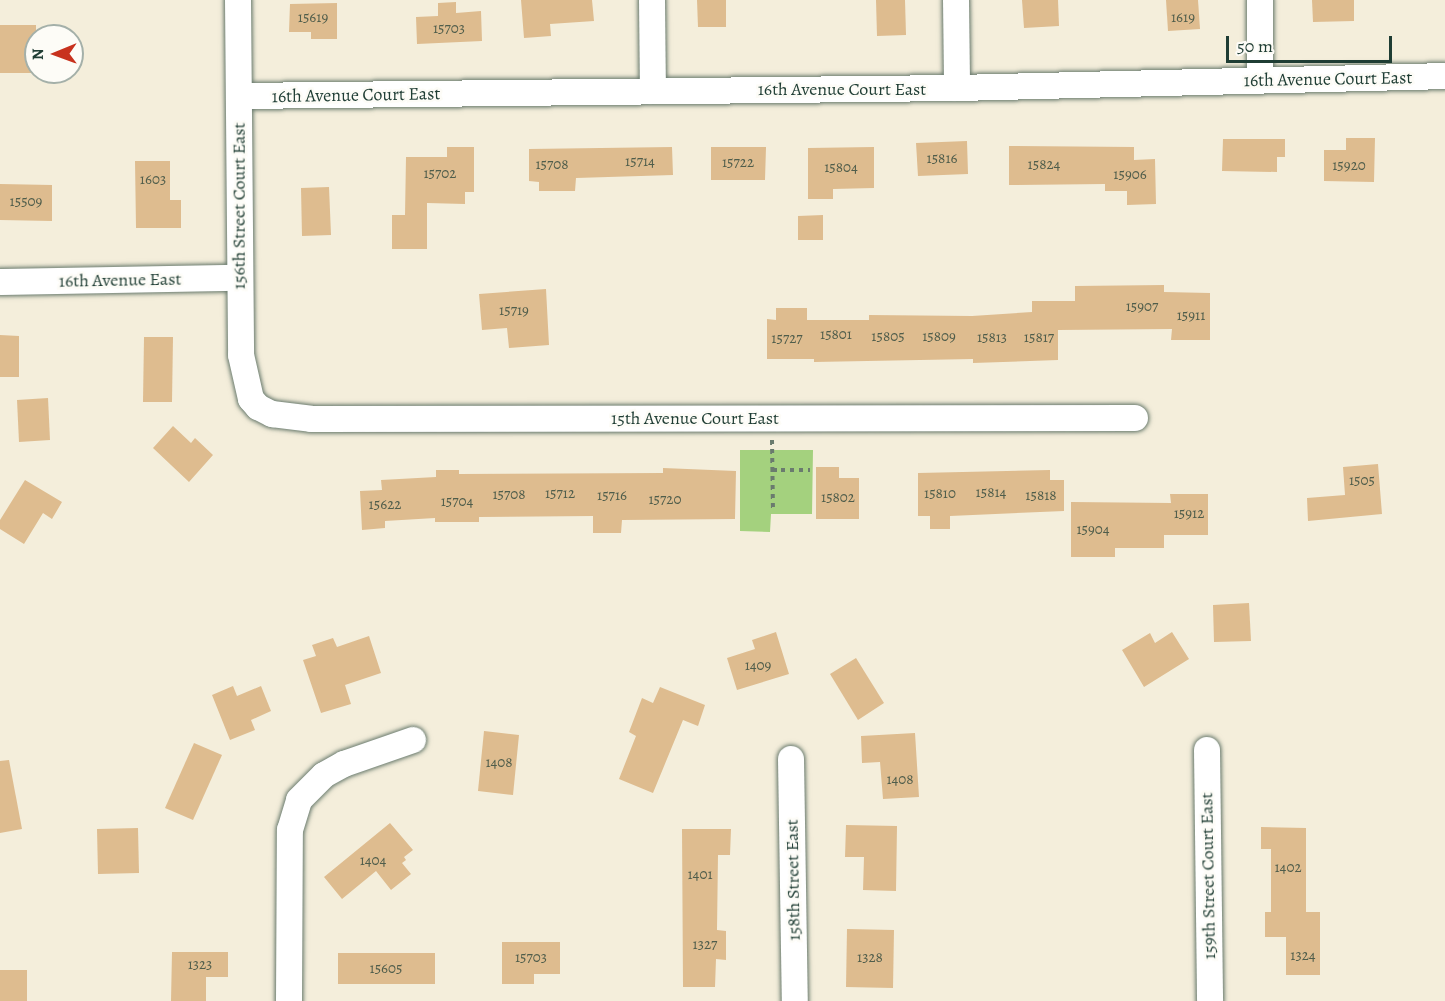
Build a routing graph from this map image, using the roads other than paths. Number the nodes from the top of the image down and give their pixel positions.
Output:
1 (238, 0) edge
2 (652, 0) edge
3 (956, 0) edge
4 (1260, 0) edge
5 (1445, 76) edge
6 (1260, 80) junction
7 (957, 88) junction
8 (653, 91) junction
9 (239, 96) junction
10 (239, 278) junction
11 (0, 282) edge
12 (258, 407) joint
13 (1135, 418) dead end
14 (413, 740) dead end
15 (1206, 750) dead end
16 (791, 759) dead end
17 (289, 1001) edge
18 (795, 1001) edge
19 (1210, 1001) edge

1 - 9 street, 156th Street Court East
2 - 8 street
3 - 7 street
4 - 6 street
5 - 6 street, 16th Avenue Court East
6 - 7 street, 16th Avenue Court East
7 - 8 street, 16th Avenue Court East
8 - 9 street, 16th Avenue Court East
9 - 10 street, 156th Street Court East
10 - 11 street, 16th Avenue East
10 - 12 street, 156th Street Court East
12 - 13 street, 15th Avenue Court East
14 - 17 street
15 - 19 street, 159th Street Court East
16 - 18 street, 158th Street East

